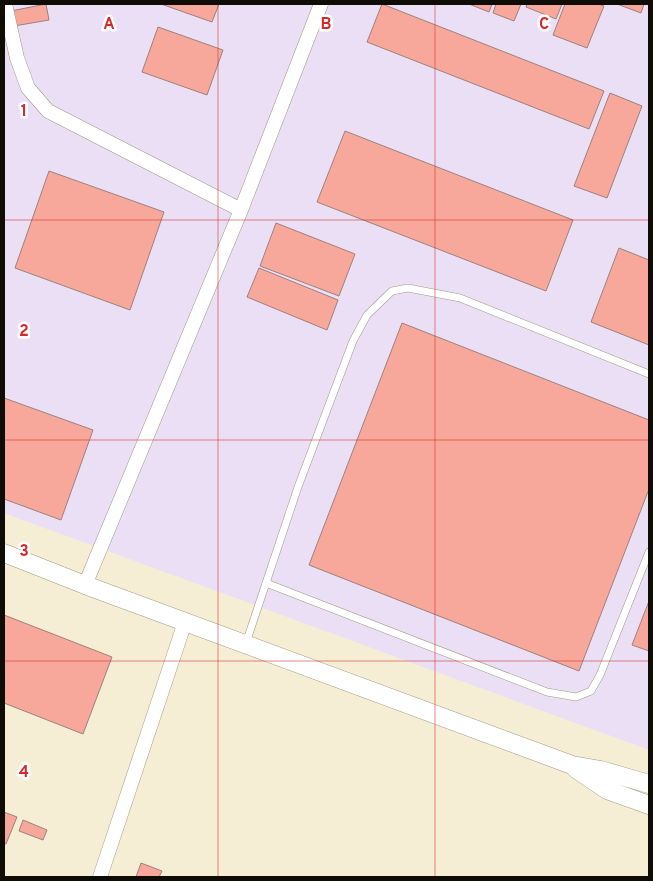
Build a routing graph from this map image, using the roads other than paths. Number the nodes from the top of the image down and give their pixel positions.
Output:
1 (5, 4) edge
2 (321, 4) edge
3 (241, 210) junction
4 (649, 374) edge
5 (649, 552) edge
6 (4, 553) edge
7 (266, 583) junction
8 (85, 585) junction
9 (185, 622) junction
10 (246, 644) junction
11 (572, 765) junction
12 (649, 784) edge
13 (649, 804) edge
14 (100, 877) edge

1 - 3 street
2 - 3 street
3 - 8 street
4 - 7 lane
5 - 7 lane
6 - 8 street
7 - 10 lane
8 - 9 street
9 - 10 street
9 - 14 street
10 - 11 street
11 - 12 street
11 - 13 street

